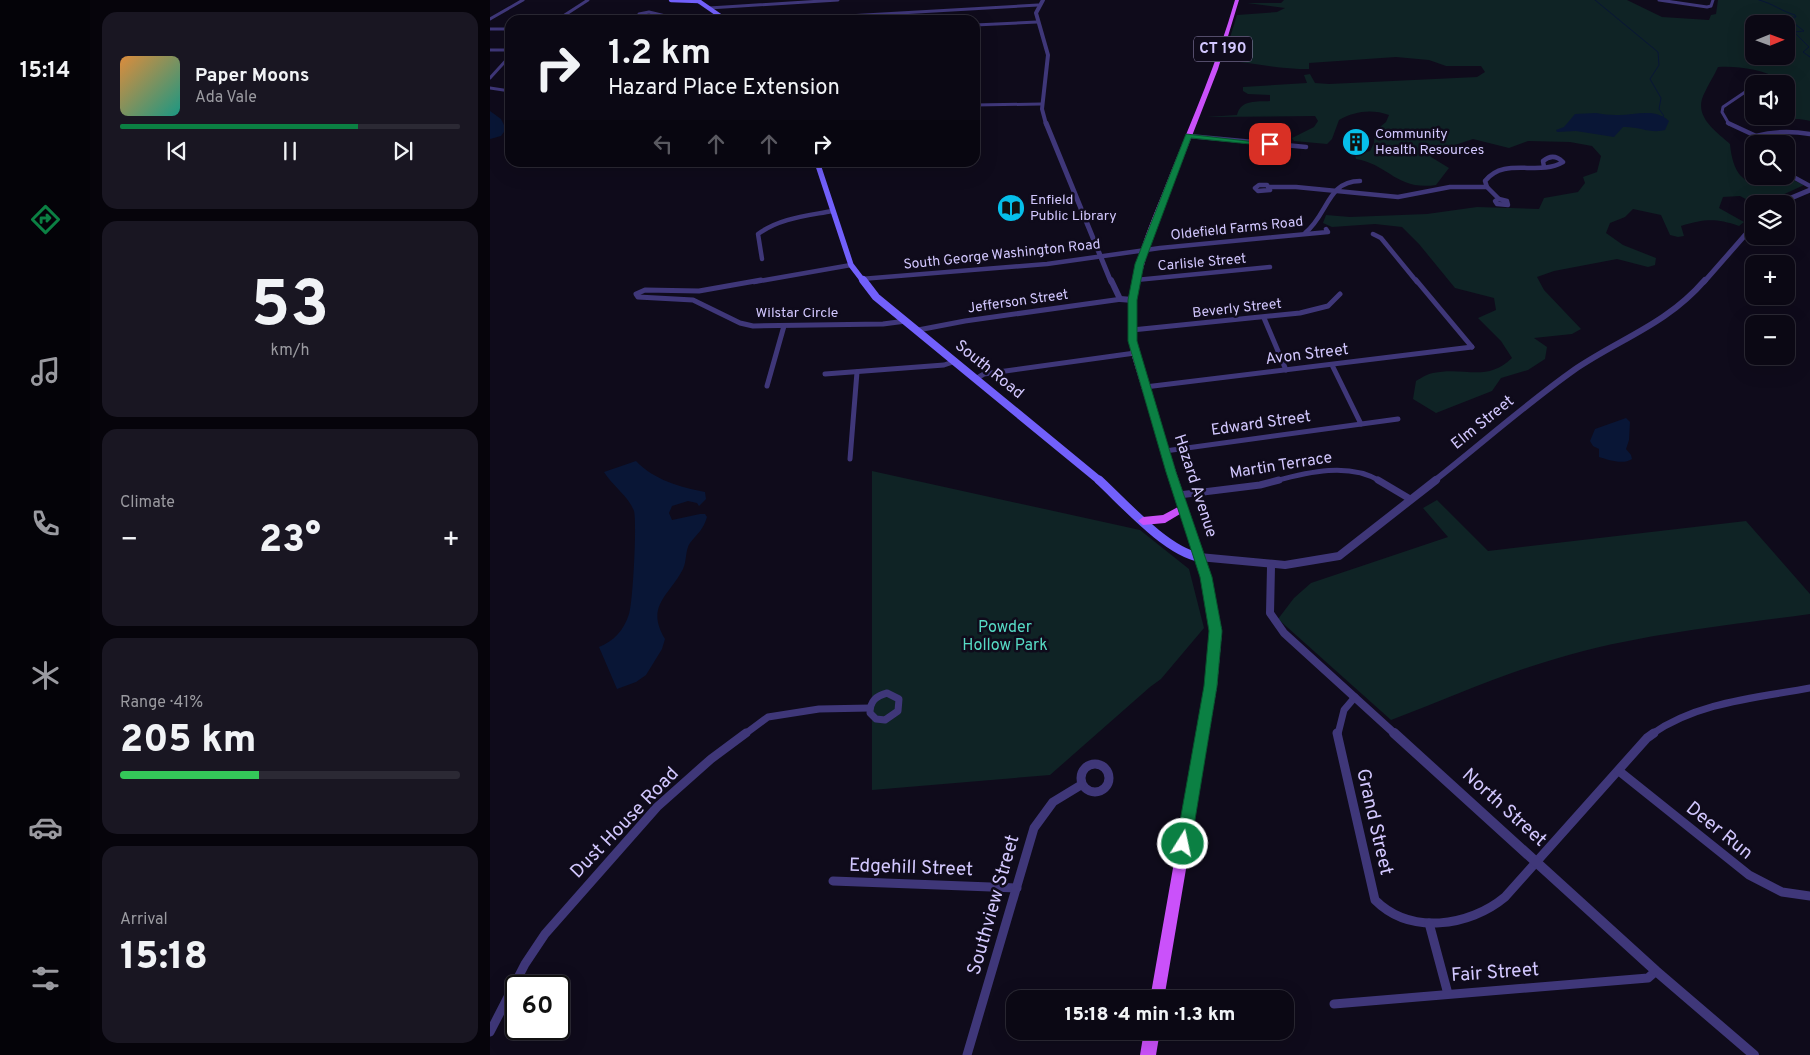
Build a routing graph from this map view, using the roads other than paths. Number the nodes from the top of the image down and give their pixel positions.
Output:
1 (523, 0) edge
2 (588, 0) edge
3 (671, 0) edge
4 (838, 0) edge
5 (1012, 0) edge
6 (1043, 0) edge
7 (1237, 0) edge
8 (1660, 0) edge
9 (1712, 0) edge
10 (698, 1) edge
11 (1038, 5) junction
12 (1013, 6) junction
13 (709, 8) junction
14 (565, 15) edge
15 (638, 15) edge
16 (661, 15) edge
17 (719, 15) edge
18 (861, 15) edge
19 (490, 19) edge
20 (1037, 22) junction
21 (980, 25) edge
22 (490, 29) edge
23 (505, 29) edge
24 (490, 50) edge
25 (505, 50) edge
26 (505, 62) edge
27 (490, 78) edge
28 (490, 88) edge
29 (505, 90) edge
30 (1745, 92) edge
31 (1041, 104) junction
32 (980, 105) edge
33 (1810, 134) edge
34 (1754, 135) edge
35 (1762, 135) edge
36 (1189, 136) junction
37 (1306, 147) dead end
38 (819, 167) edge
39 (1544, 167) dead end
40 (1795, 178) edge
41 (1360, 181) dead end
42 (1810, 186) edge
43 (1270, 187) dead end
44 (1487, 187) junction
45 (1334, 190) junction
46 (1810, 190) edge
47 (1795, 196) edge
48 (1499, 199) dead end
49 (832, 211) junction
50 (1326, 229) dead end
51 (1304, 234) junction
52 (1373, 234) dead end
53 (1745, 235) edge
54 (1144, 250) junction
55 (1100, 257) junction
56 (762, 259) dead end
57 (851, 265) junction
58 (1270, 267) dead end
59 (861, 279) junction
60 (1136, 280) junction
61 (699, 291) junction
62 (1340, 294) dead end
63 (1122, 299) junction
64 (693, 300) junction
65 (1133, 300) junction
66 (1264, 318) junction
67 (906, 321) junction
68 (784, 326) junction
69 (918, 330) junction
70 (1132, 330) junction
71 (1135, 352) junction
72 (956, 361) junction
73 (1332, 365) junction
74 (1286, 370) junction
75 (857, 372) junction
76 (825, 374) dead end
77 (977, 378) junction
78 (767, 386) dead end
79 (1145, 387) junction
80 (1398, 420) dead end
81 (1361, 424) junction
82 (1165, 451) junction
83 (850, 459) dead end
84 (1179, 495) junction
85 (1410, 499) junction
86 (1183, 508) junction
87 (1143, 521) junction
88 (1199, 556) junction
89 (1271, 567) junction
90 (1810, 688) edge
91 (1355, 697) junction
92 (870, 708) dead end
93 (1619, 771) junction
94 (1082, 785) dead end
95 (1538, 862) junction
96 (833, 881) dead end
97 (1016, 888) junction
98 (1810, 896) edge
99 (1428, 923) junction
100 (1656, 971) junction
101 (1159, 990) edge
102 (1448, 994) junction
103 (1334, 1004) dead end
104 (490, 1032) edge
105 (1150, 1040) edge
106 (967, 1055) edge
107 (1148, 1055) edge
108 (1754, 1055) edge

1 - 19 street
2 - 14 street
3 - 10 main road
4 - 13 street
5 - 12 street
6 - 11 street
7 - 36 main road, Hazard Avenue / CT 190
8 - 9 street
10 - 13 main road
11 - 12 street
11 - 20 street
12 - 18 street
13 - 17 main road
15 - 16 street
20 - 21 street
20 - 31 street
22 - 23 street
24 - 25 street
26 - 27 street
28 - 29 street
30 - 34 street
31 - 32 street
31 - 55 street
33 - 35 street
36 - 37 street
36 - 54 main road, Hazard Avenue / CT 190
38 - 49 main road, South Road
39 - 44 street
40 - 42 street
41 - 45 street
43 - 45 street
44 - 45 street
44 - 48 street
45 - 51 street
46 - 47 street
49 - 56 street
49 - 57 main road, South Road
50 - 51 street, Oldefield Farms Road
51 - 54 street, Oldefield Farms Road
52 - 73 street, Avon Street
53 - 85 street, Elm Street
54 - 55 street, South George Washington Road
54 - 60 main road, Hazard Avenue / CT 190
55 - 59 street, South George Washington Road
55 - 63 street
57 - 59 main road, South Road
57 - 61 street, Wilstar Circle
58 - 60 street, Carlisle Street
59 - 67 main road, South Road
60 - 65 main road, Hazard Avenue / CT 190
61 - 64 street
61 - 64 street, Wilstar Circle
62 - 66 street, Beverly Street
63 - 65 street
63 - 69 street, Jefferson Street
64 - 68 street, Wilstar Circle
65 - 70 main road, Hazard Avenue / CT 190
66 - 70 street, Beverly Street
66 - 74 street
67 - 68 street, Wilstar Circle
67 - 69 main road, South Road
68 - 78 street
69 - 72 main road, South Road
70 - 71 main road, Hazard Avenue / CT 190
71 - 77 street
71 - 79 main road, Hazard Avenue / CT 190
72 - 75 street
72 - 77 main road, South Road
73 - 74 street, Avon Street
73 - 81 street
74 - 79 street, Avon Street
75 - 76 street
75 - 83 street
77 - 87 main road, South Road
79 - 82 main road, Hazard Avenue / CT 190
80 - 81 street, Edward Street
81 - 82 street, Edward Street
82 - 84 main road, Hazard Avenue / CT 190
84 - 85 street, Martin Terrace
84 - 86 main road, Hazard Avenue / CT 190
85 - 89 street, Elm Street
86 - 87 main road
86 - 88 main road, Hazard Avenue / CT 190
87 - 88 main road, South Road
88 - 89 street, Elm Street
88 - 101 main road, Hazard Avenue / CT 190
89 - 91 street, North Street
90 - 93 street, Grand Street
91 - 95 street, North Street
91 - 99 street, Grand Street
92 - 104 street, Dust House Road
93 - 95 street, Grand Street
93 - 98 street, Deer Run
94 - 97 street, Southview Street
95 - 99 street, Grand Street
95 - 100 street, North Street
96 - 97 street, Edgehill Street
97 - 106 street, Southview Street
99 - 102 street
100 - 102 street, Fair Street
100 - 108 street, North Street
102 - 103 street, Fair Street
105 - 107 main road

